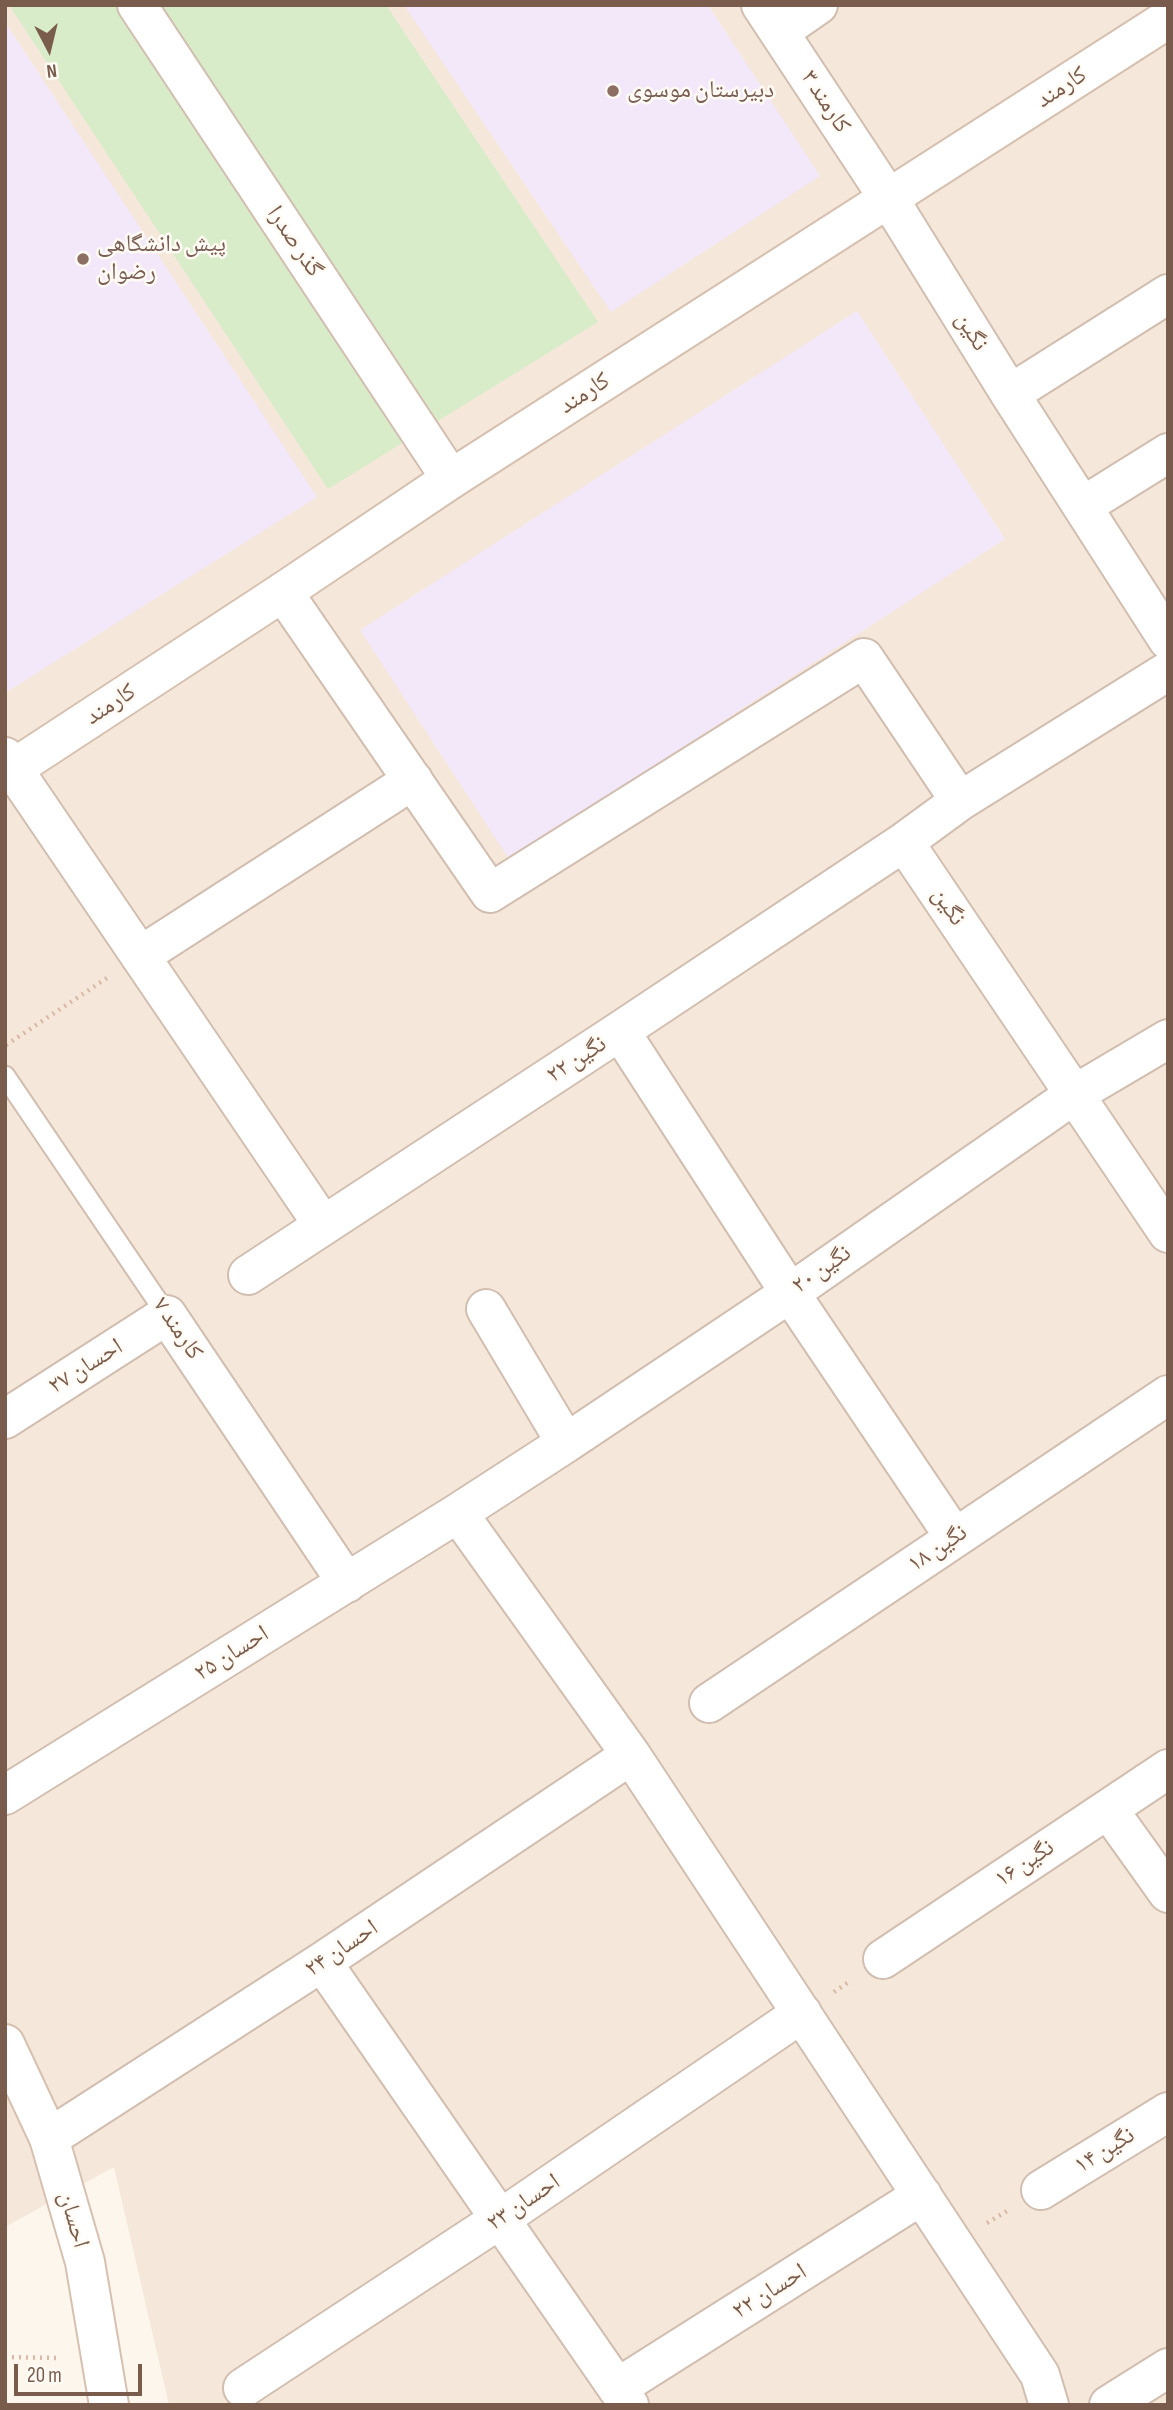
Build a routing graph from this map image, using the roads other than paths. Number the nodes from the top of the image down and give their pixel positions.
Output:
1 (136, 5) edge
2 (818, 5) edge
3 (770, 19) edge
4 (1168, 19) edge
5 (889, 199) junction
6 (1168, 294) edge
7 (1010, 394) junction
8 (1168, 453) edge
9 (451, 479) junction
10 (1083, 506) junction
11 (283, 592) junction
12 (1168, 640) edge
13 (1168, 671) edge
14 (8, 766) edge
15 (413, 780) junction
16 (960, 802) junction
17 (904, 842) junction
18 (140, 956) junction
19 (620, 1031) junction
20 (1168, 1039) edge
21 (5, 1076) edge
22 (1075, 1094) junction
23 (323, 1226) junction
24 (1168, 1233) edge
25 (248, 1275) dead end
26 (790, 1293) junction
27 (486, 1309) dead end
28 (167, 1315) junction
29 (1168, 1395) edge
30 (10, 1404) edge
31 (566, 1443) junction
32 (458, 1513) junction
33 (955, 1538) junction
34 (347, 1583) junction
35 (709, 1703) dead end
36 (631, 1755) junction
37 (1168, 1769) edge
38 (5, 1795) edge
39 (1108, 1808) junction
40 (1168, 1893) edge
41 (883, 1959) road end
42 (322, 1962) junction
43 (802, 2013) junction
44 (5, 2044) edge
45 (1168, 2112) edge
46 (49, 2138) junction
47 (1041, 2190) road end
48 (922, 2195) junction
49 (500, 2219) junction
50 (1168, 2368) edge
51 (243, 2388) dead end
52 (623, 2396) edge
53 (109, 2405) edge
54 (1049, 2405) edge
55 (1108, 2405) edge

1 - 9 street, گذر صدرا
2 - 3 street
3 - 5 street, کارمند ۳
4 - 5 street, کارمند
5 - 7 street, نگین
5 - 9 street, کارمند
6 - 7 street
7 - 10 street, نگین
8 - 10 street
9 - 11 street, کارمند
10 - 12 street, نگین
11 - 14 street, کارمند
11 - 15 street
13 - 16 street
14 - 18 street
15 - 16 street
15 - 18 street
16 - 17 street
17 - 19 street, نگین ۲۲
17 - 22 street, نگین
18 - 23 street
19 - 23 street, نگین ۲۲
19 - 26 street
20 - 22 street, نگین ۲۰
21 - 28 lane, کارمند ۷
22 - 24 street, نگین
22 - 26 street, نگین ۲۰
23 - 25 street, نگین ۲۲
26 - 31 street, نگین ۲۰
26 - 33 street
27 - 31 street
28 - 30 street, احسان ۲۷
28 - 34 street, کارمند ۷
29 - 33 street, نگین ۱۸
31 - 32 street, نگین ۲۰
32 - 34 street, احسان ۲۵
32 - 36 street
33 - 35 street, نگین ۱۸
34 - 38 street, احسان ۲۵
36 - 42 street, احسان ۲۴
36 - 43 street
37 - 39 street, نگین ۱۶
39 - 40 street
39 - 41 street, نگین ۱۶
42 - 46 street, احسان ۲۴
42 - 49 street
43 - 48 street
43 - 49 street, احسان ۲۳
44 - 46 street, احسان
45 - 47 street, نگین ۱۴
46 - 53 street, احسان
48 - 52 street, احسان ۲۲
48 - 54 street
49 - 51 street, احسان ۲۳
49 - 52 street
50 - 55 street

